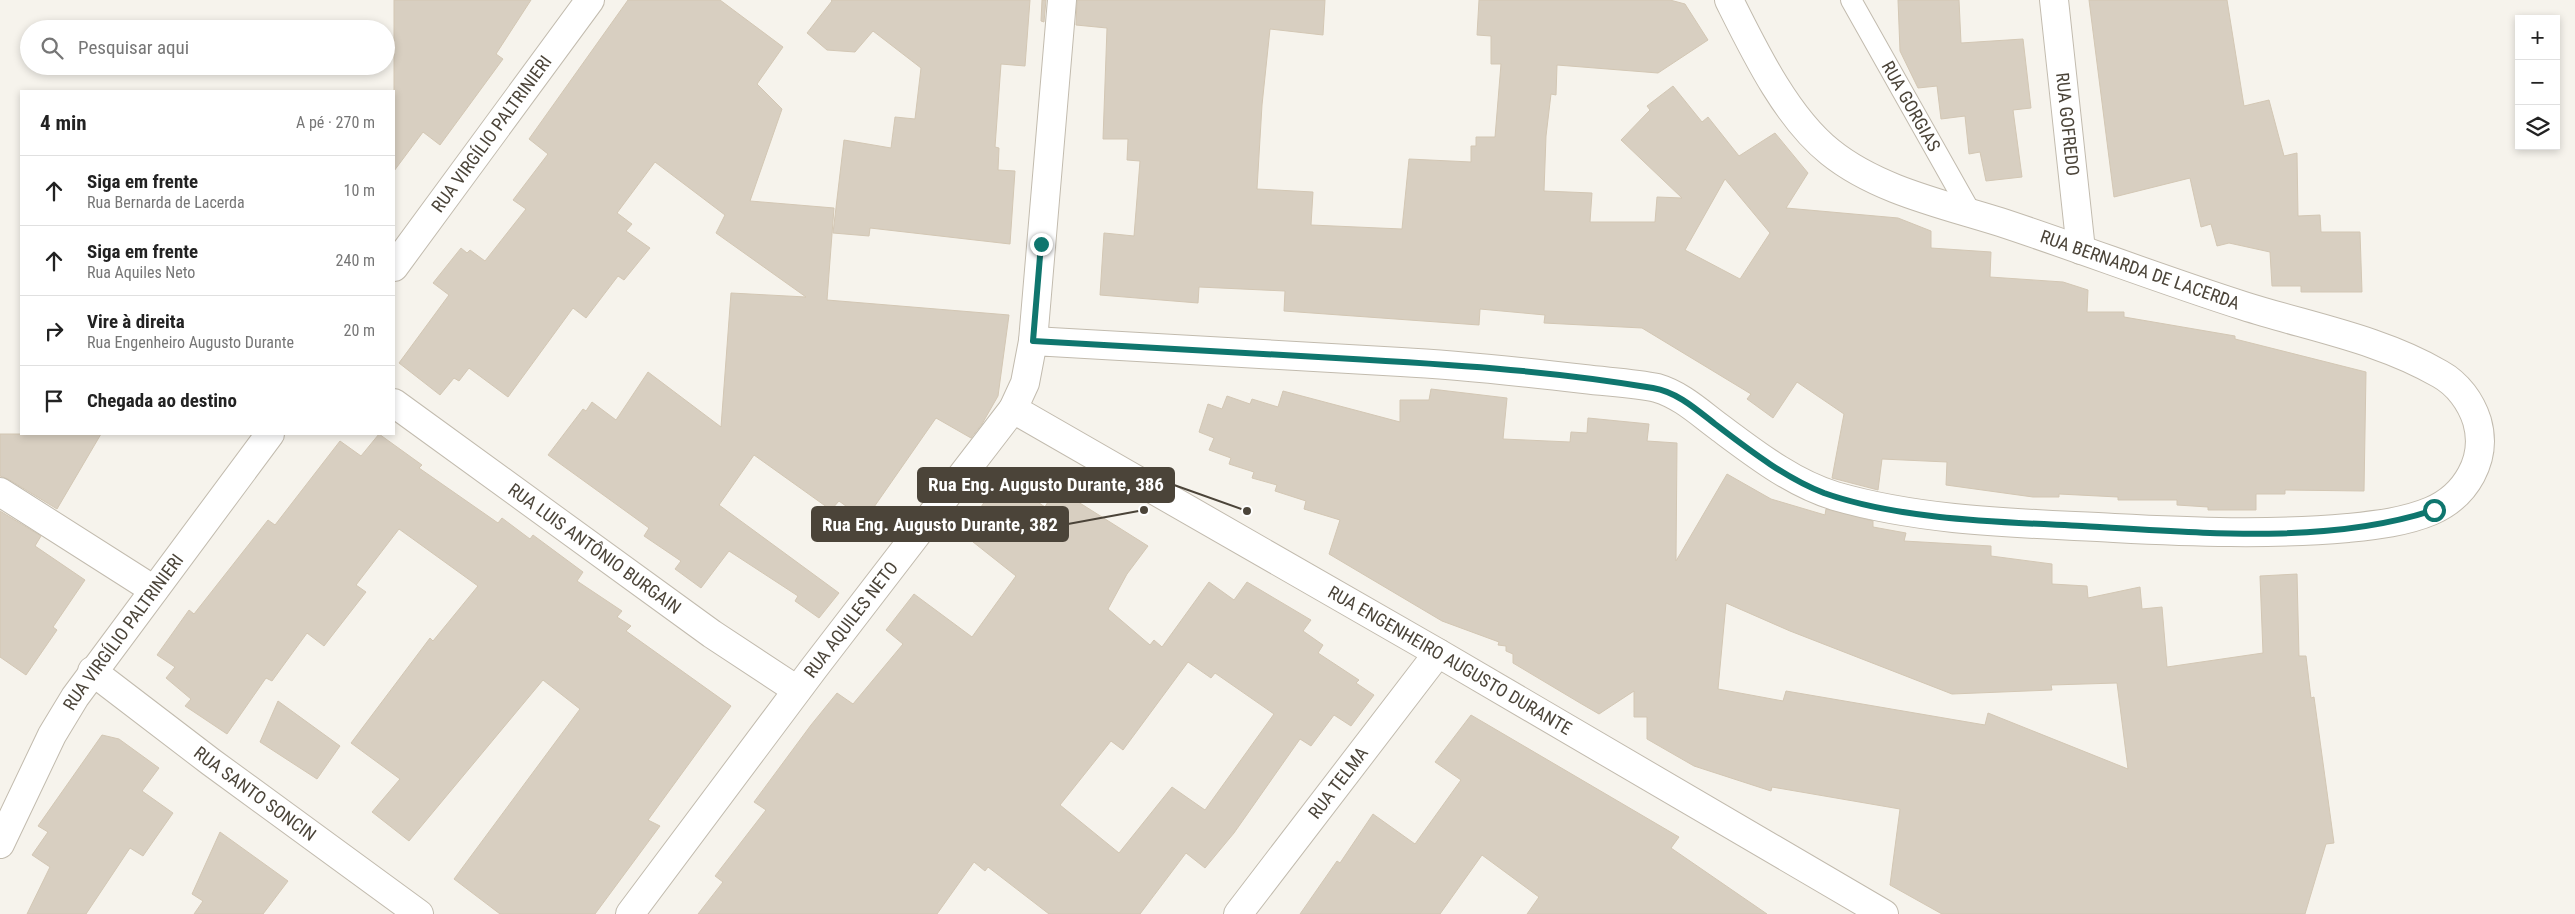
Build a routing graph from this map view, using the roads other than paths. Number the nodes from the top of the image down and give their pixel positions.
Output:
1 (590, 0) edge
2 (1062, 0) edge
3 (1729, 0) edge
4 (1851, 0) edge
5 (2054, 0) edge
6 (1970, 213) junction
7 (2081, 250) junction
8 (395, 266) edge
9 (1033, 341) junction
10 (395, 404) edge
11 (1013, 409) junction
12 (269, 435) edge
13 (0, 492) edge
14 (154, 590) junction
15 (1438, 653) junction
16 (92, 671) junction
17 (798, 690) junction
18 (0, 844) edge
19 (419, 914) edge
20 (630, 914) edge
21 (1238, 914) edge
22 (1884, 914) edge

1 - 8 street, RUA VIRGÍLIO PALTRINIERI
2 - 9 street
3 - 6 street, RUA BERNARDA DE LACERDA
4 - 6 lane, RUA GORGIAS
5 - 7 street, RUA GOFREDO
6 - 7 street, RUA BERNARDA DE LACERDA
7 - 9 street, RUA BERNARDA DE LACERDA
9 - 11 street, RUA AQUILES NETO
10 - 17 street, RUA LUIS ANTÔNIO BURGAIN
11 - 15 street, RUA ENGENHEIRO AUGUSTO DURANTE
11 - 17 street, RUA AQUILES NETO
12 - 14 street, RUA VIRGÍLIO PALTRINIERI
13 - 14 street
14 - 16 street, RUA VIRGÍLIO PALTRINIERI
15 - 21 street, RUA TELMA
15 - 22 street, RUA ENGENHEIRO AUGUSTO DURANTE
16 - 18 street, RUA VIRGÍLIO PALTRINIERI
16 - 19 street, RUA SANTO SONCIN
17 - 20 street, RUA AQUILES NETO

